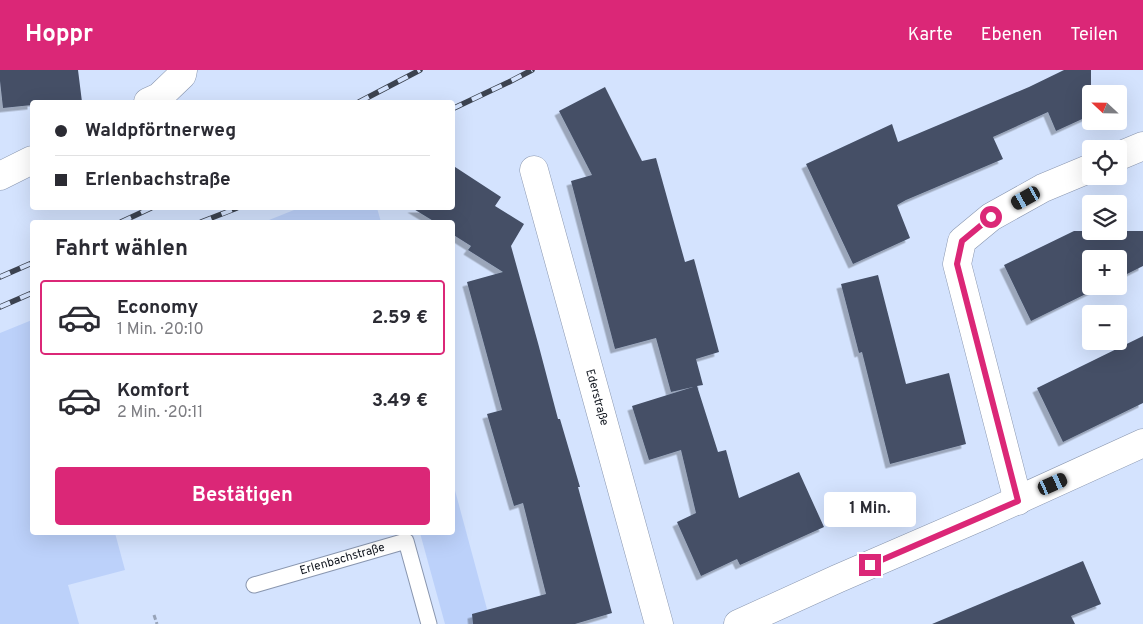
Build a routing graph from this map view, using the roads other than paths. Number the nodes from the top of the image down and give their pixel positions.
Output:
1 (183, 72) edge
2 (152, 100) edge
3 (1143, 146) edge
4 (1127, 153) edge
5 (30, 161) edge
6 (534, 170) dead end
7 (1082, 172) edge
8 (0, 176) edge
9 (1143, 443) edge
10 (1018, 501) junction
11 (254, 585) dead end
12 (429, 624) edge
13 (659, 624) edge
14 (738, 624) edge

1 - 2 street
3 - 4 street
5 - 8 street
6 - 13 street, Ederstraße
7 - 10 street
9 - 10 street
10 - 14 street
11 - 12 lane, Erlenbachstraße

